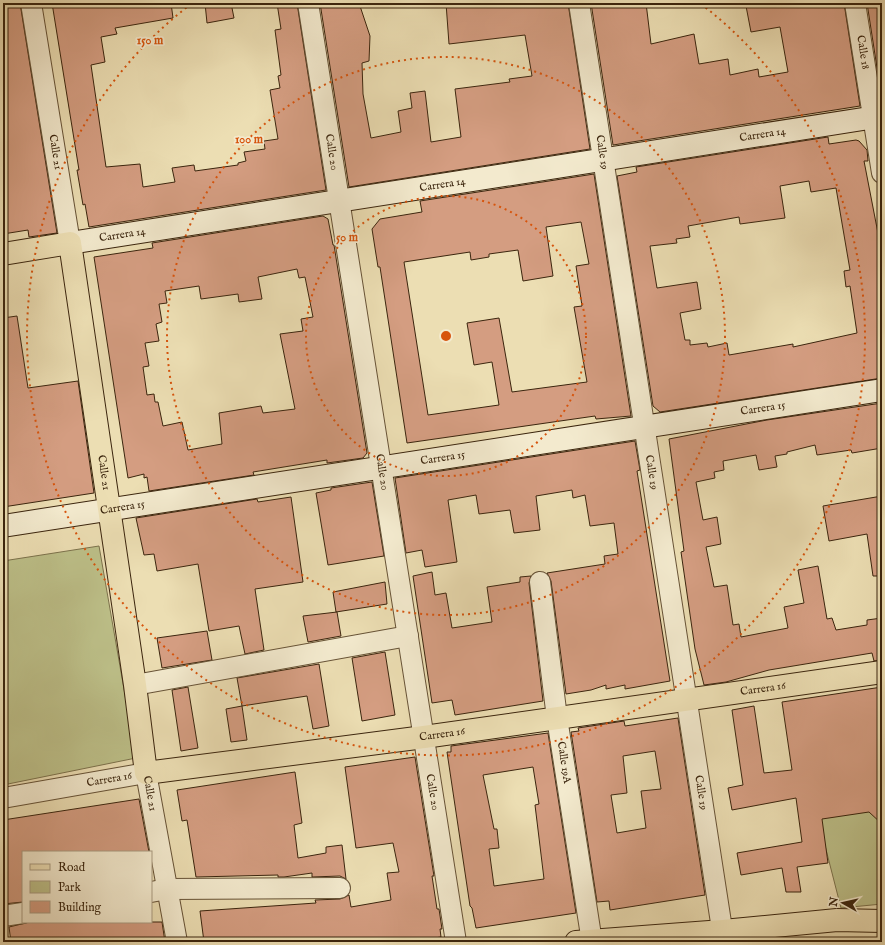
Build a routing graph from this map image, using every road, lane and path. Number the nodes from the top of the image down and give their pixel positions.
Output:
1 (31, 3) edge
2 (308, 3) edge
3 (579, 3) edge
4 (855, 3) edge
5 (878, 116) edge
6 (603, 159) junction
7 (882, 173) edge
8 (339, 201) junction
9 (70, 243) junction
10 (3, 254) edge
11 (882, 390) edge
12 (645, 426) junction
13 (381, 467) junction
14 (109, 509) junction
15 (3, 526) edge
16 (540, 582) dead end
17 (408, 636) junction
18 (882, 672) edge
19 (135, 685) junction
20 (687, 700) junction
21 (557, 718) junction
22 (424, 737) junction
23 (146, 773) junction
24 (3, 798) edge
25 (340, 888) dead end
26 (159, 891) edge
27 (22, 913) edge
28 (3, 916) edge
29 (882, 921) edge
30 (724, 937) edge
31 (176, 942) edge
32 (456, 942) edge
33 (587, 942) edge

1 - 9 street, Calle 21
2 - 8 street, Calle 20
3 - 6 street, Calle 19
4 - 5 street, Calle 18
5 - 6 main road, Carrera 14
5 - 7 street, Calle 18
6 - 8 main road, Carrera 14
6 - 12 street, Calle 19
8 - 9 main road, Carrera 14
8 - 13 street, Calle 20
9 - 10 main road, Carrera 14
9 - 14 main road, Calle 21
11 - 12 main road, Carrera 15
12 - 13 main road, Carrera 15
12 - 20 street, Calle 19
13 - 14 main road, Carrera 15
13 - 17 street, Calle 20
14 - 15 main road, Carrera 15
14 - 19 main road, Calle 21
16 - 21 street, Calle 19A
17 - 19 street
17 - 22 street, Calle 20
18 - 20 main road, Carrera 16
19 - 23 main road, Calle 21
20 - 21 main road, Carrera 16
20 - 30 street, Calle 19
21 - 22 main road, Carrera 16
21 - 33 street, Calle 19A
22 - 23 main road, Carrera 16
22 - 32 street, Calle 20
23 - 24 street, Carrera 16
23 - 26 street, Calle 21
25 - 26 street
26 - 31 street, Calle 21
27 - 28 street
29 - 30 main road
30 - 33 main road

